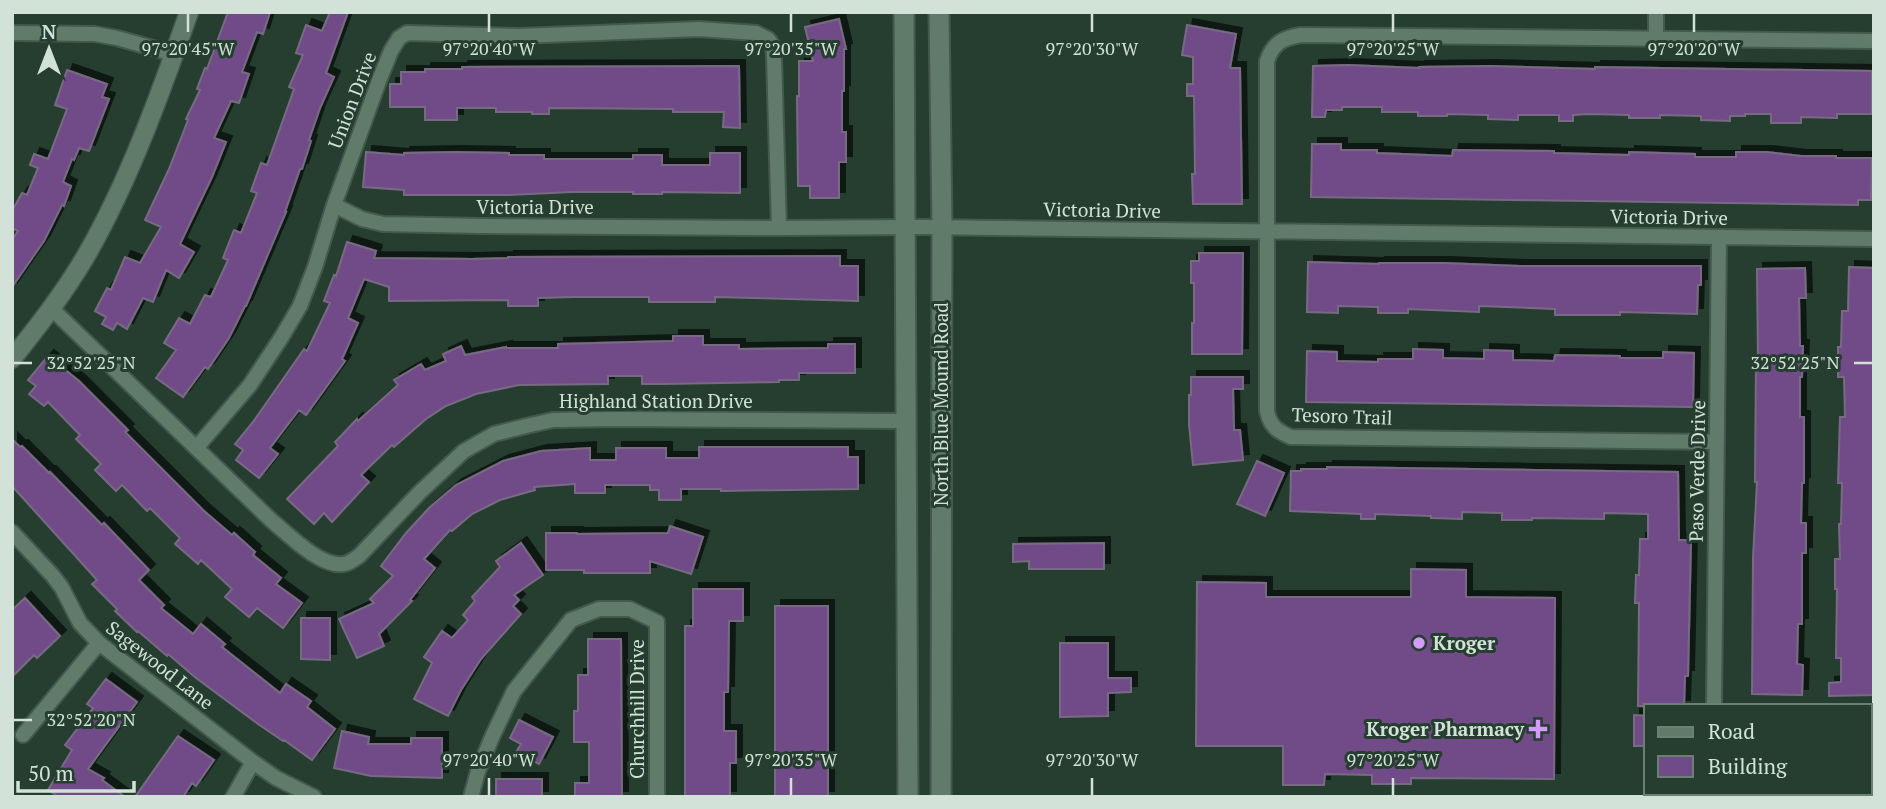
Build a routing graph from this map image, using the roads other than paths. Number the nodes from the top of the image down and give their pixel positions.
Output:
1 (189, 12) edge
2 (904, 12) edge
3 (939, 12) edge
4 (1656, 12) edge
5 (12, 33) edge
6 (1656, 38) junction
7 (1874, 41) edge
8 (174, 54) junction
9 (334, 205) junction
10 (905, 227) junction
11 (942, 227) junction
12 (779, 228) junction
13 (1267, 231) junction
14 (1718, 237) junction
15 (1874, 239) edge
16 (52, 309) junction
17 (12, 359) edge
18 (906, 421) junction
19 (1717, 442) junction
20 (197, 447) junction
21 (12, 532) edge
22 (99, 643) junction
23 (1714, 704) edge
24 (23, 735) dead end
25 (253, 762) junction
26 (233, 797) edge
27 (314, 797) edge
28 (471, 797) edge
29 (657, 797) edge
30 (908, 797) edge
31 (941, 797) edge

1 - 8 street
2 - 10 main road, North Blue Mound Road
3 - 11 main road, North Blue Mound Road
4 - 6 street
5 - 8 street
6 - 7 street
6 - 13 street, Tesoro Trail
8 - 16 street
9 - 12 street, Victoria Drive
9 - 12 street, Union Drive
9 - 20 street, Union Drive
10 - 11 street, Victoria Drive
10 - 12 street, Victoria Drive
10 - 18 main road, North Blue Mound Road
11 - 13 street, Victoria Drive
11 - 31 main road, North Blue Mound Road
13 - 14 street, Victoria Drive
13 - 19 street, Tesoro Trail
14 - 15 street, Victoria Drive
14 - 19 street, Paso Verde Drive
16 - 17 street
16 - 20 street, Highland Station Drive
18 - 20 street, Highland Station Drive
18 - 30 main road, North Blue Mound Road
19 - 23 street, Paso Verde Drive
21 - 22 street, Sagewood Lane
22 - 24 street
22 - 25 street, Sagewood Lane
25 - 26 street
25 - 27 street, Sagewood Lane
28 - 29 street, Churchhill Drive

